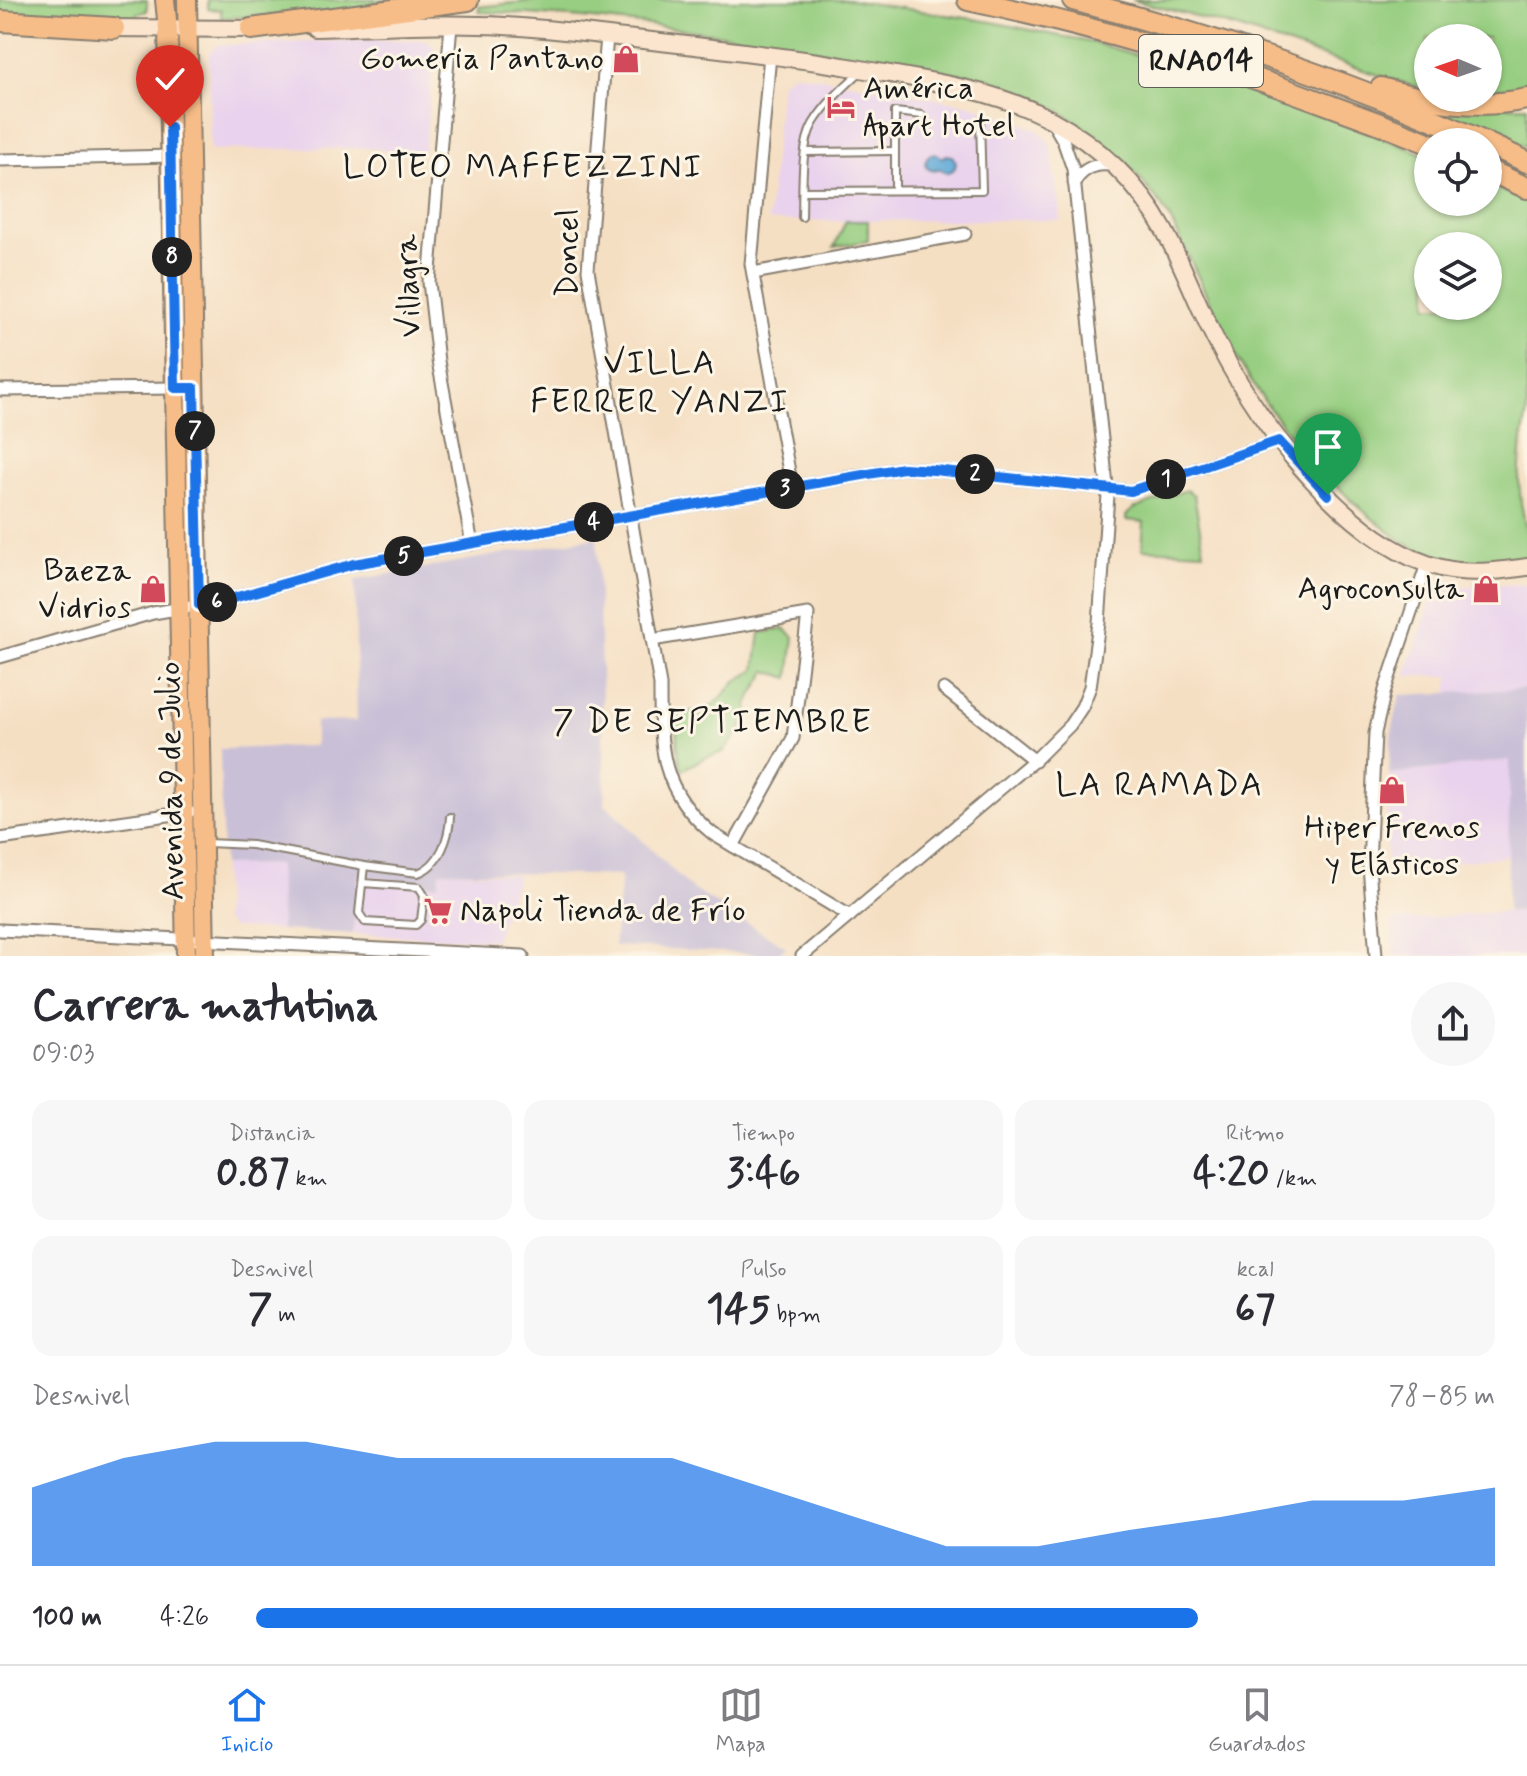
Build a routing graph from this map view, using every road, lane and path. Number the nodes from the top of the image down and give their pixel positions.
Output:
1 (165, 0) edge
2 (187, 0) edge
3 (468, 0) edge
4 (1073, 0) edge
5 (968, 1) edge
6 (0, 21) edge
7 (451, 25) junction
8 (114, 28) junction
9 (0, 29) edge
10 (168, 29) junction
11 (251, 29) junction
12 (187, 30) junction
13 (607, 36) junction
14 (1258, 54) junction
15 (770, 55) junction
16 (863, 69) junction
17 (1527, 99) edge
18 (922, 115) dead end
19 (980, 120) dead end
20 (1052, 120) junction
21 (1451, 128) edge
22 (1414, 138) edge
23 (1502, 150) edge
24 (895, 151) junction
25 (806, 152) junction
26 (170, 156) junction
27 (190, 156) junction
28 (0, 160) edge
29 (1527, 162) edge
30 (1114, 166) junction
31 (1502, 176) edge
32 (1074, 183) junction
33 (1527, 188) edge
34 (895, 190) junction
35 (803, 191) junction
36 (802, 217) dead end
37 (965, 234) dead end
38 (753, 273) junction
39 (175, 388) junction
40 (194, 388) junction
41 (0, 390) edge
42 (1279, 441) junction
43 (792, 488) junction
44 (1107, 488) junction
45 (630, 516) junction
46 (472, 544) junction
47 (1427, 564) junction
48 (1527, 567) edge
49 (199, 605) junction
50 (179, 608) junction
51 (652, 640) junction
52 (0, 657) edge
53 (944, 689) dead end
54 (1035, 761) junction
55 (203, 810) junction
56 (183, 813) junction
57 (450, 817) dead end
58 (0, 839) edge
59 (203, 843) junction
60 (733, 846) junction
61 (364, 866) junction
62 (363, 883) junction
63 (850, 916) junction
64 (0, 930) edge
65 (186, 948) edge
66 (205, 948) edge
67 (523, 956) edge
68 (802, 956) edge
69 (1376, 956) edge

1 - 10 main road, Avenida 9 de Julio
2 - 12 main road, Avenida 9 de Julio
3 - 11 highway
4 - 14 highway, RNA014
5 - 22 highway, RNA014
6 - 8 highway
7 - 11 street
7 - 13 street
7 - 46 street, Villagra
8 - 9 street
8 - 10 street
10 - 12 street
10 - 26 main road, Avenida 9 de Julio
11 - 12 street
12 - 27 main road, Avenida 9 de Julio
13 - 15 street
13 - 45 street, Doncel
14 - 17 highway
14 - 21 highway, RNA014
15 - 16 street
15 - 38 street
16 - 20 street
16 - 25 lane
18 - 24 lane
19 - 34 lane
20 - 30 street
20 - 32 street
23 - 29 highway, RNA014
24 - 25 lane
24 - 34 lane
25 - 35 lane
26 - 27 street
26 - 28 street
26 - 39 main road, Avenida 9 de Julio
27 - 40 main road, Avenida 9 de Julio
30 - 32 street
30 - 42 street
31 - 33 highway
32 - 44 street
34 - 35 lane
35 - 36 lane
37 - 38 street
38 - 43 street
39 - 40 street
39 - 41 street
39 - 50 main road, Avenida 9 de Julio
40 - 49 main road, Avenida 9 de Julio
42 - 44 street
42 - 47 street
43 - 44 street
43 - 45 street
44 - 54 street
45 - 46 street
45 - 51 street, Doncel
46 - 49 street
47 - 48 street
47 - 69 street
49 - 50 street
49 - 55 main road, Avenida 9 de Julio
50 - 52 street
50 - 56 main road, Avenida 9 de Julio
51 - 60 street, Doncel
51 - 60 street
53 - 54 street
54 - 63 street
55 - 56 street
55 - 59 main road, Avenida 9 de Julio
56 - 58 street
56 - 65 main road, Avenida 9 de Julio
57 - 61 lane
59 - 61 lane
59 - 66 main road, Avenida 9 de Julio
60 - 63 street, Doncel
61 - 62 lane
62 - 62 lane
63 - 68 street
64 - 65 street
65 - 66 street
66 - 67 street

